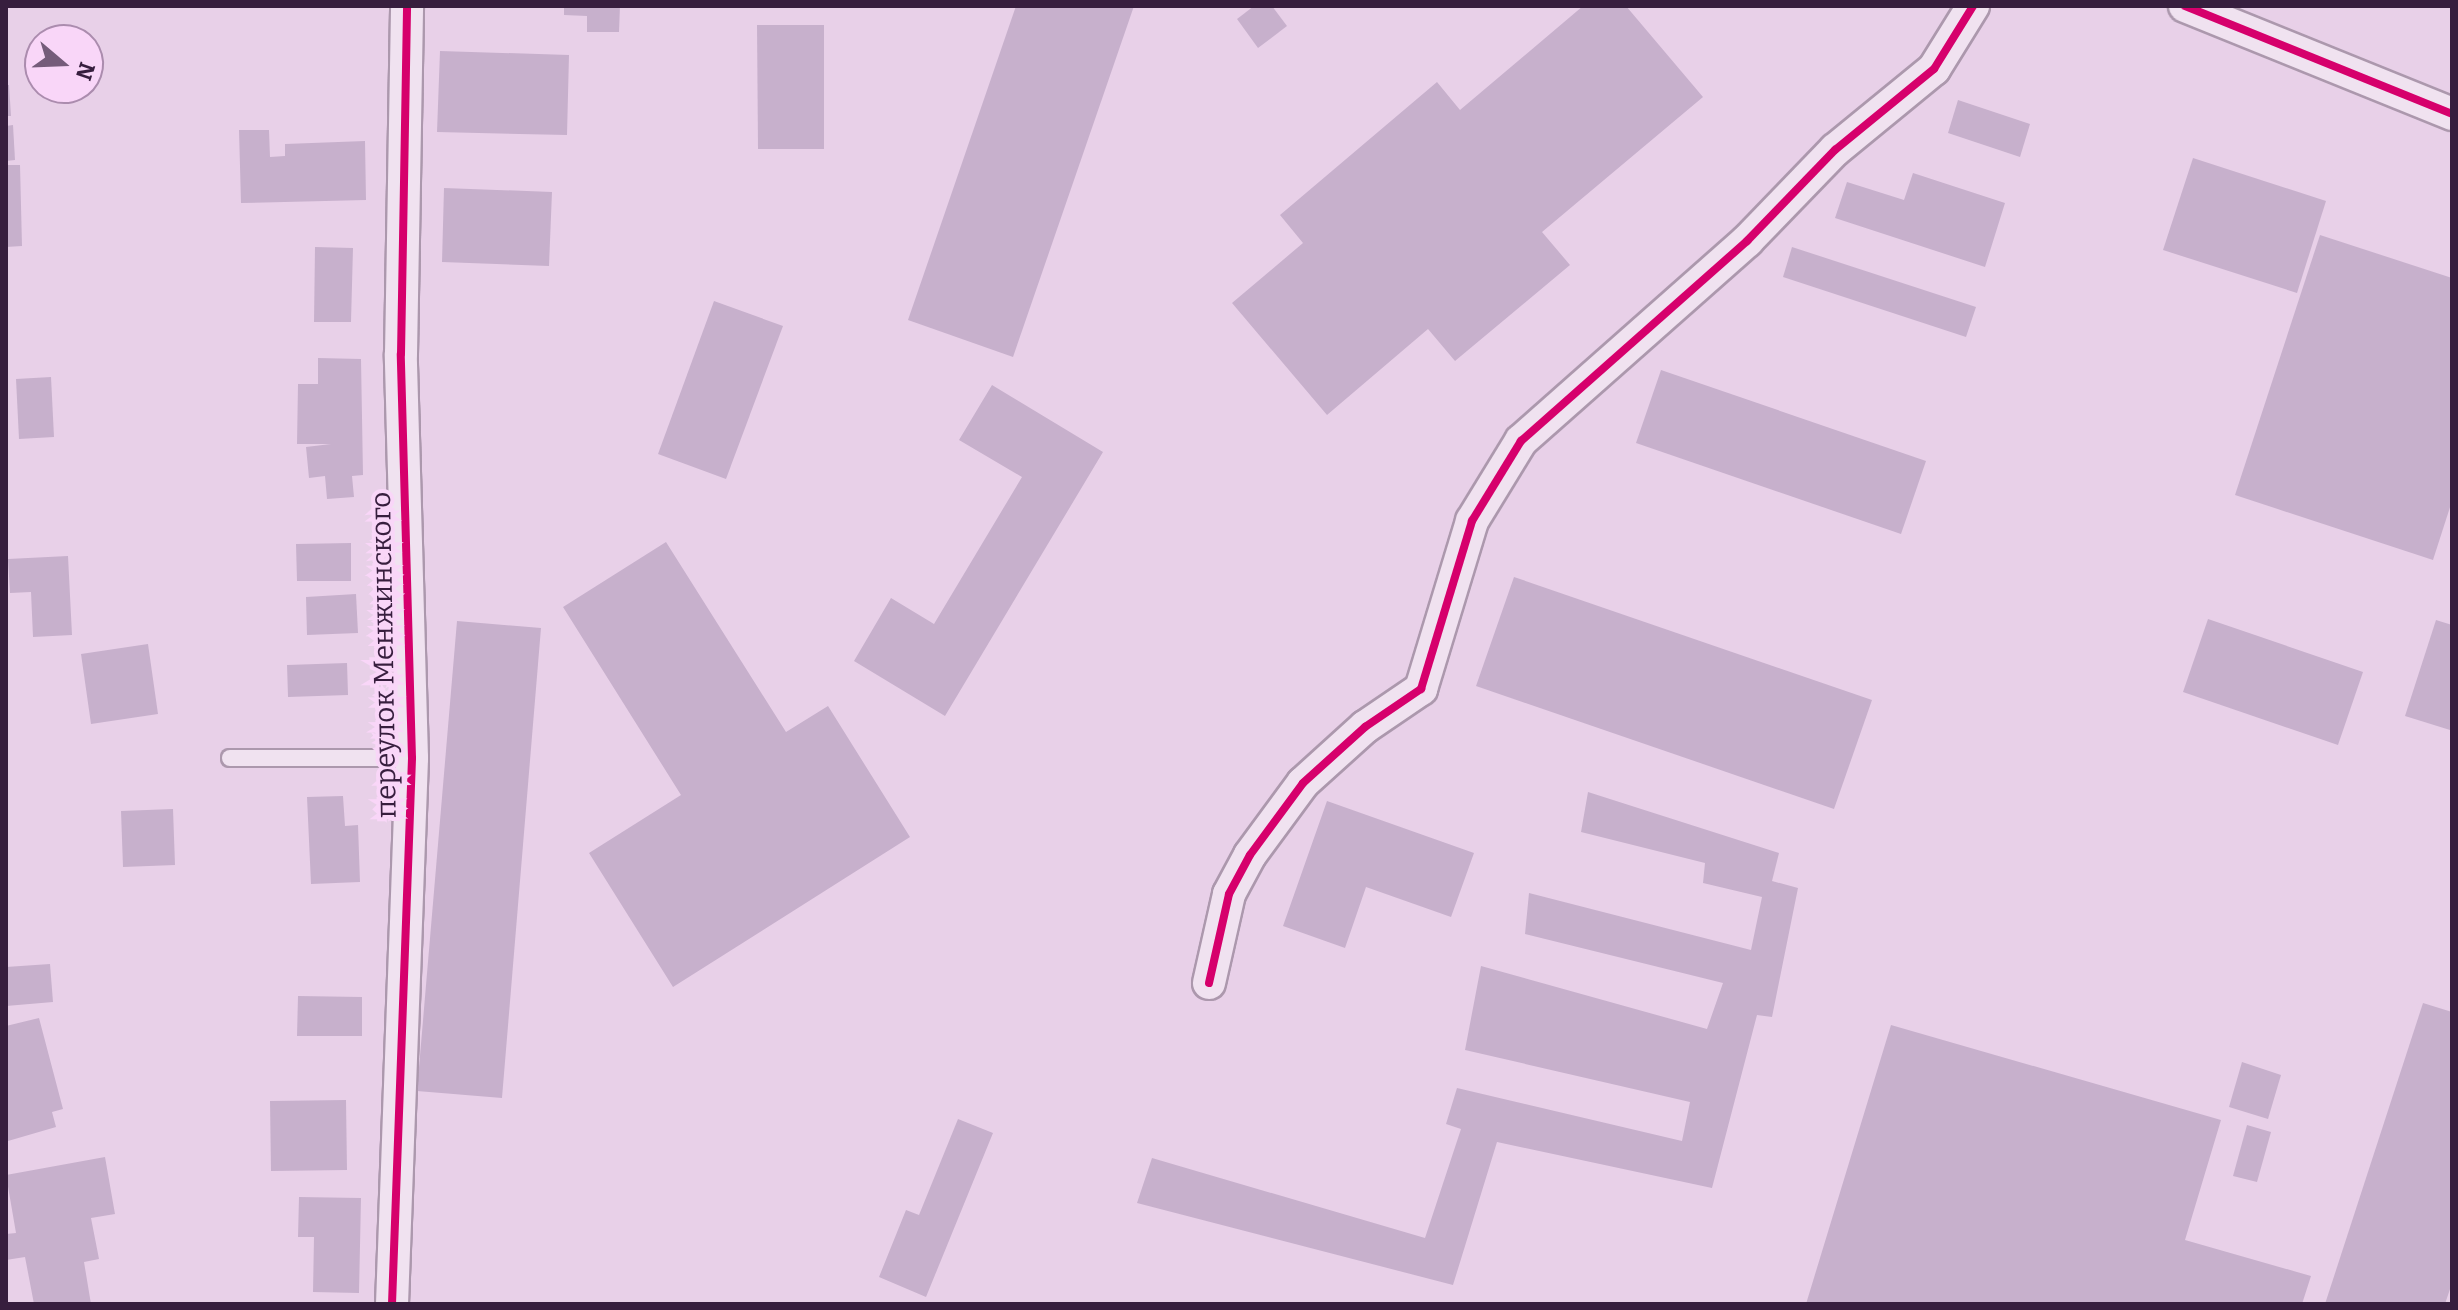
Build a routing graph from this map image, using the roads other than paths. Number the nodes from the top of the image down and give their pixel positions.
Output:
1 (407, 6) edge
2 (1973, 6) edge
3 (2185, 6) edge
4 (2452, 114) edge
5 (230, 758) dead end
6 (412, 758) junction
7 (1209, 983) dead end
8 (392, 1304) edge

1 - 6 street, переулок Менжинского
2 - 7 street
3 - 4 street
5 - 6 lane
6 - 8 street, переулок Менжинского

